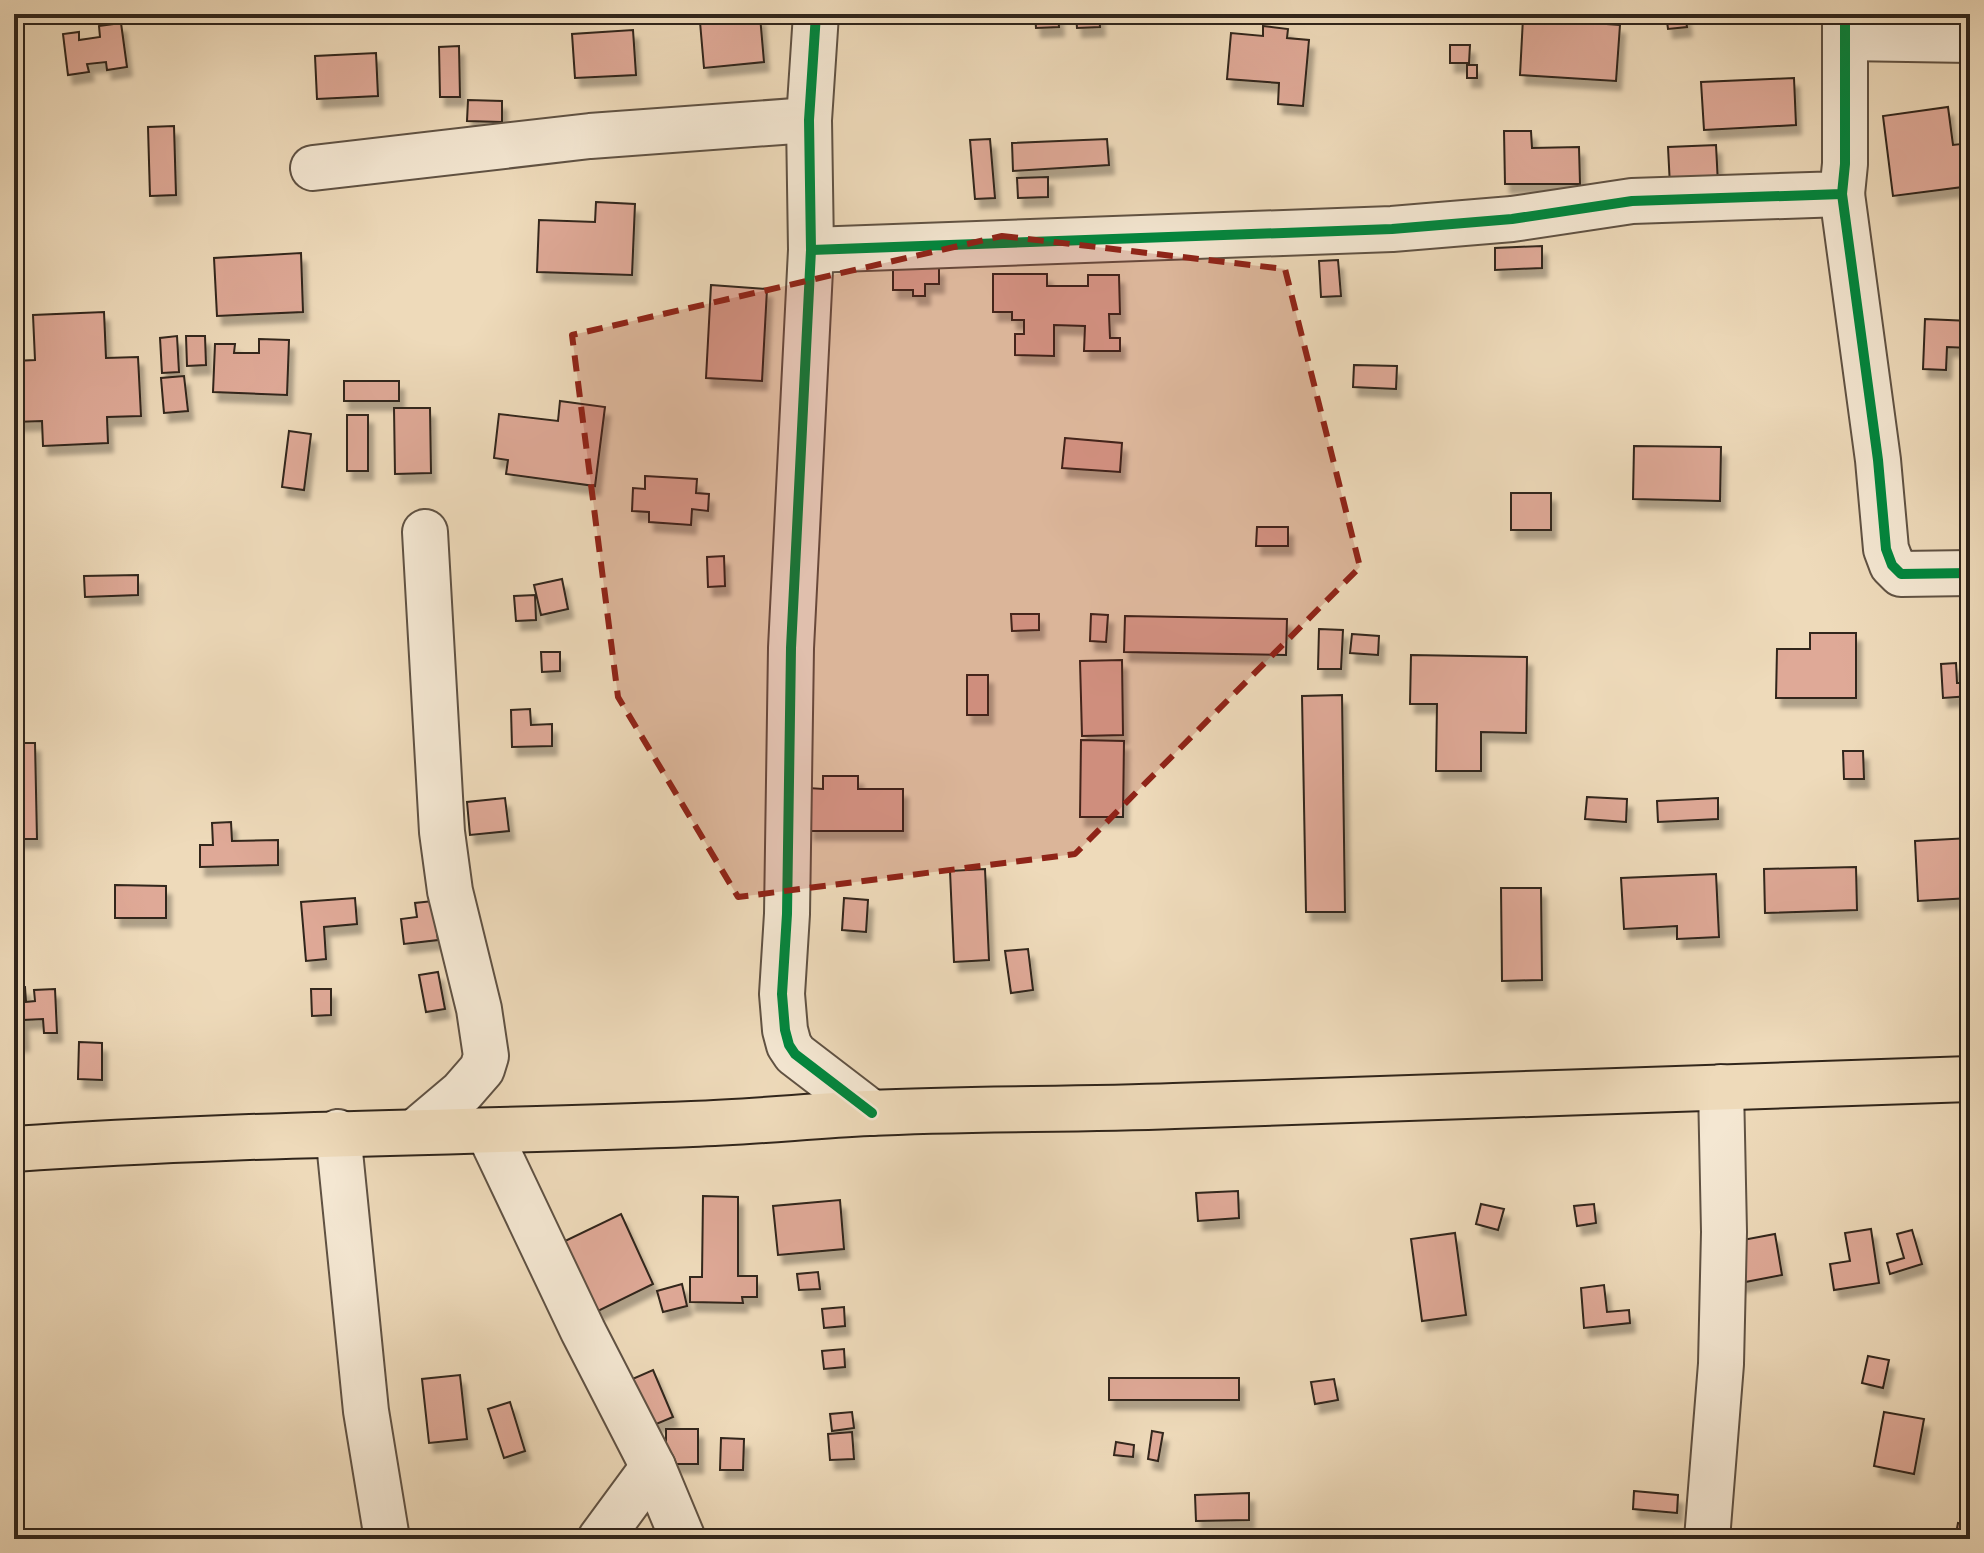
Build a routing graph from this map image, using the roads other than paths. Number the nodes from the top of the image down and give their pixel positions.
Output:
1 (816, 14) edge
2 (1845, 26) edge
3 (1970, 40) edge
4 (809, 120) junction
5 (313, 168) dead end
6 (1842, 194) junction
7 (811, 250) junction
8 (425, 532) dead end
9 (1970, 573) edge
10 (1970, 1079) edge
11 (1721, 1087) junction
12 (872, 1113) junction
13 (417, 1130) junction
14 (488, 1131) junction
15 (338, 1132) junction
16 (14, 1149) edge
17 (653, 1467) junction
18 (387, 1539) edge
19 (600, 1539) edge
20 (683, 1539) edge
21 (1707, 1539) edge

1 - 4 street
2 - 3 street
2 - 6 street
4 - 5 street
4 - 7 street
6 - 7 street
6 - 9 street
7 - 12 street
8 - 13 street
10 - 11 main road
11 - 12 main road
11 - 21 street
12 - 14 main road
13 - 14 main road
13 - 15 main road
14 - 17 street
15 - 16 main road
15 - 18 street
17 - 19 street
17 - 20 street

